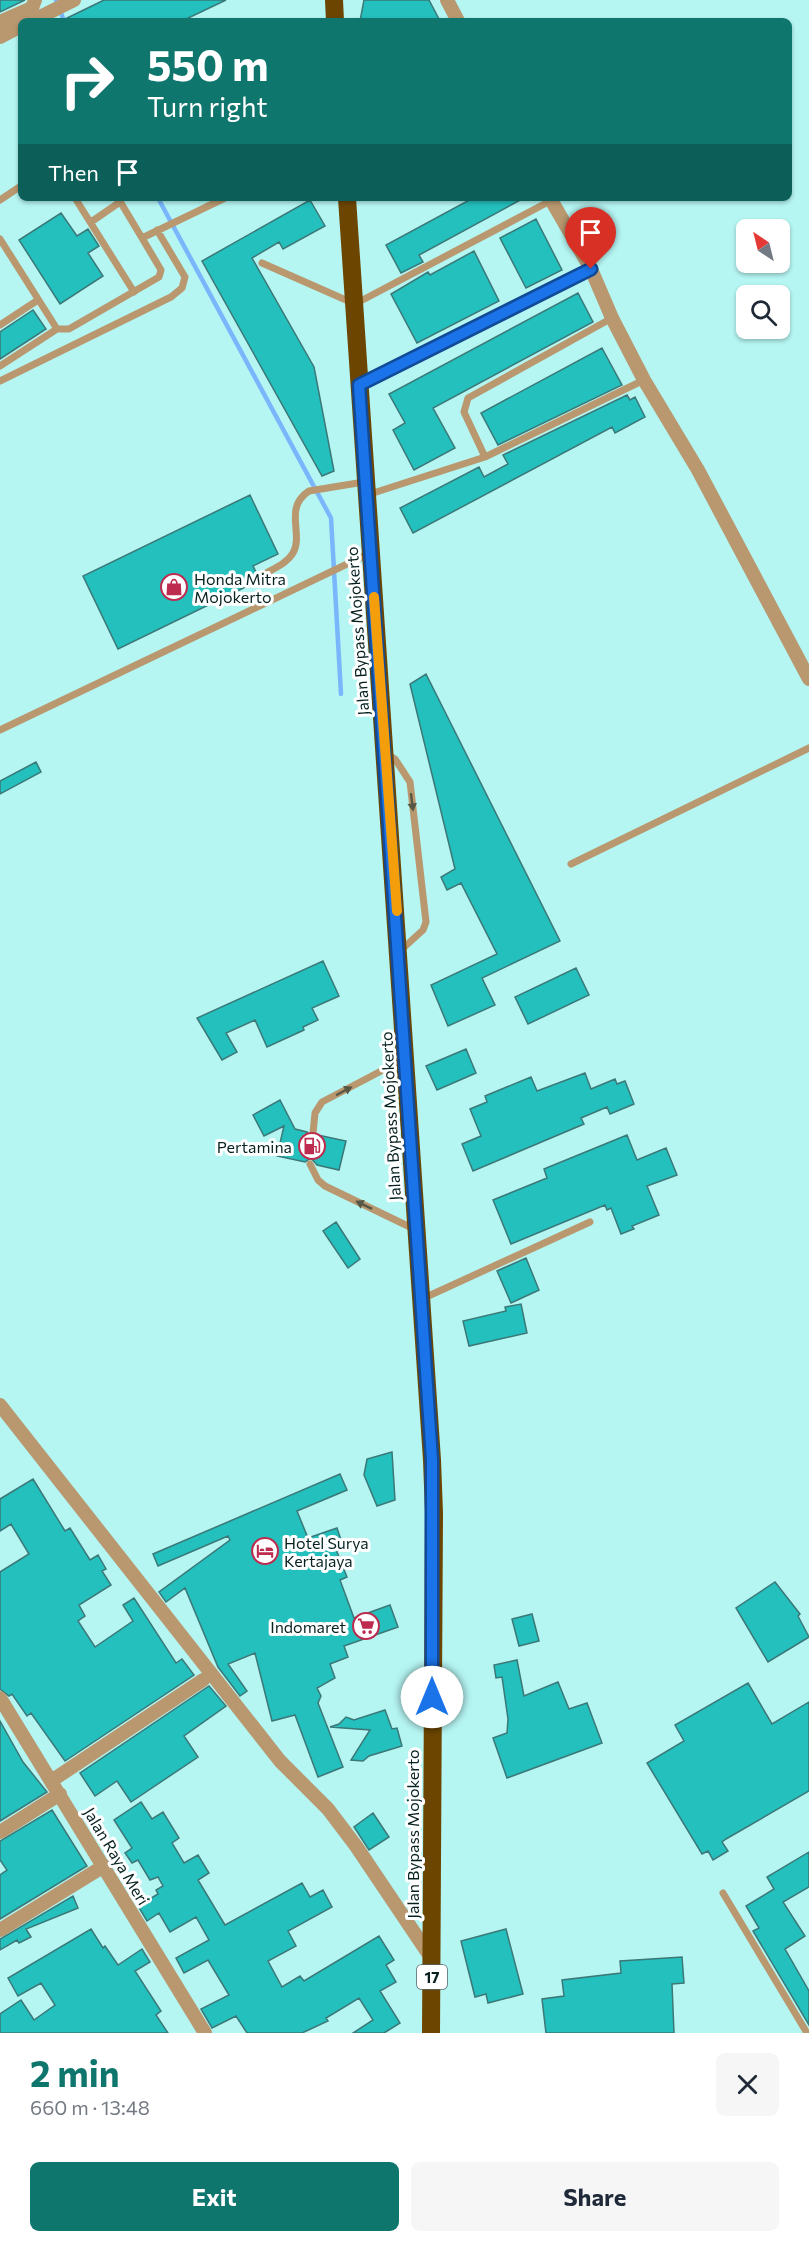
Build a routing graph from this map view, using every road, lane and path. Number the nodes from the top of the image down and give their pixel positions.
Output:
1 (35, 0) edge
2 (74, 0) edge
3 (334, 0) edge
4 (447, 0) edge
5 (38, 18) edge
6 (335, 18) edge
7 (456, 18) edge
8 (0, 22) edge
9 (18, 28) edge
10 (0, 37) edge
11 (18, 188) edge
12 (0, 200) edge
13 (77, 201) edge
14 (118, 201) edge
15 (120, 201) edge
16 (218, 201) edge
17 (347, 201) edge
18 (547, 201) edge
19 (552, 201) edge
20 (91, 222) junction
21 (159, 229) junction
22 (142, 238) junction
23 (0, 239) edge
24 (262, 263) dead end
25 (591, 269) junction
26 (134, 292) junction
27 (38, 300) junction
28 (355, 304) junction
29 (612, 318) junction
30 (0, 325) edge
31 (57, 329) junction
32 (0, 366) edge
33 (644, 380) junction
34 (0, 381) edge
35 (359, 385) junction
36 (485, 458) junction
37 (367, 488) junction
38 (371, 552) junction
39 (266, 573) dead end
40 (809, 680) edge
41 (0, 730) edge
42 (809, 748) edge
43 (386, 754) junction
44 (571, 864) dead end
45 (399, 952) junction
46 (406, 1058) junction
47 (313, 1133) dead end
48 (310, 1164) dead end
49 (590, 1222) dead end
50 (416, 1231) junction
51 (422, 1299) junction
52 (0, 1405) edge
53 (203, 1680) dead end
54 (0, 1698) edge
55 (51, 1781) junction
56 (60, 1794) junction
57 (0, 1832) edge
58 (104, 1866) junction
59 (723, 1893) dead end
60 (0, 1930) edge
61 (432, 1959) junction
62 (205, 2033) edge
63 (431, 2033) edge
64 (807, 2033) edge

1 - 8 street
2 - 5 street
3 - 6 highway
4 - 7 street
9 - 10 street
11 - 12 lane
13 - 20 lane
14 - 20 lane
15 - 22 lane
16 - 21 lane
17 - 28 highway, Jalan Bypass Mojokerto / 17
18 - 28 lane
19 - 25 street
20 - 26 lane
21 - 22 lane
21 - 34 lane
22 - 26 lane
23 - 27 lane
24 - 28 lane
25 - 29 street
25 - 35 lane
26 - 31 lane
27 - 30 lane
27 - 31 lane
28 - 35 highway, Jalan Bypass Mojokerto / 17
29 - 33 street
29 - 36 lane
31 - 32 lane
33 - 36 lane
33 - 40 street
35 - 37 highway, Jalan Bypass Mojokerto / 17
36 - 37 lane
37 - 38 highway, Jalan Bypass Mojokerto / 17
37 - 39 lane
38 - 41 lane
38 - 43 highway, Jalan Bypass Mojokerto / 17
42 - 44 lane
43 - 45 highway, Jalan Bypass Mojokerto / 17
43 -> 45 lane
45 - 46 highway, Jalan Bypass Mojokerto / 17
47 -> 46 lane
46 - 50 highway, Jalan Bypass Mojokerto / 17
50 -> 48 lane
49 - 51 lane
50 - 51 highway, Jalan Bypass Mojokerto / 17
51 - 61 highway, Jalan Bypass Mojokerto / 17
52 - 61 street
53 - 55 street
54 - 55 street, Jalan Raya Meri
55 - 56 street, Jalan Raya Meri
56 - 57 street
56 - 58 street, Jalan Raya Meri
58 - 60 street
58 - 62 street, Jalan Raya Meri
59 - 64 lane
61 - 63 highway, Jalan Bypass Mojokerto / 17

